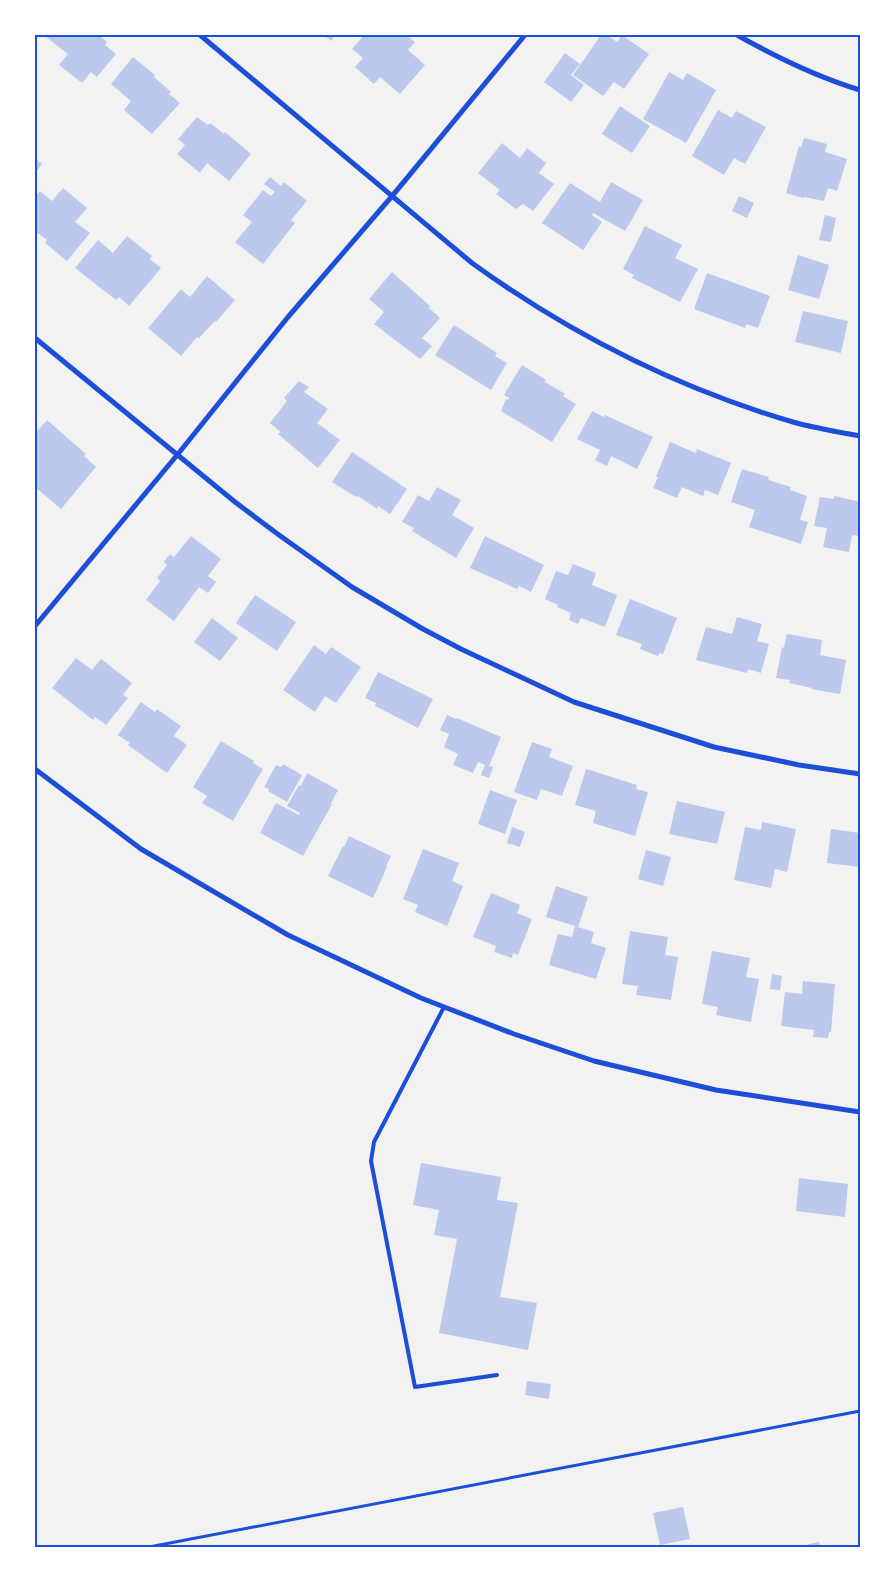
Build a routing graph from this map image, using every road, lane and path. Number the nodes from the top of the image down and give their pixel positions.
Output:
1 (200, 35) edge
2 (525, 35) edge
3 (737, 35) edge
4 (860, 90) edge
5 (393, 195) junction
6 (35, 338) edge
7 (860, 436) edge
8 (178, 454) junction
9 (35, 626) edge
10 (35, 769) edge
11 (860, 774) edge
12 (444, 1007) junction
13 (860, 1112) edge
14 (497, 1375) dead end
15 (860, 1411) edge
16 (149, 1547) edge

1 - 5 street
2 - 5 street
3 - 4 street
5 - 7 street
5 - 8 street
6 - 8 street
8 - 9 street
8 - 11 street
10 - 12 street
12 - 13 street
12 - 14 lane
15 - 16 path

